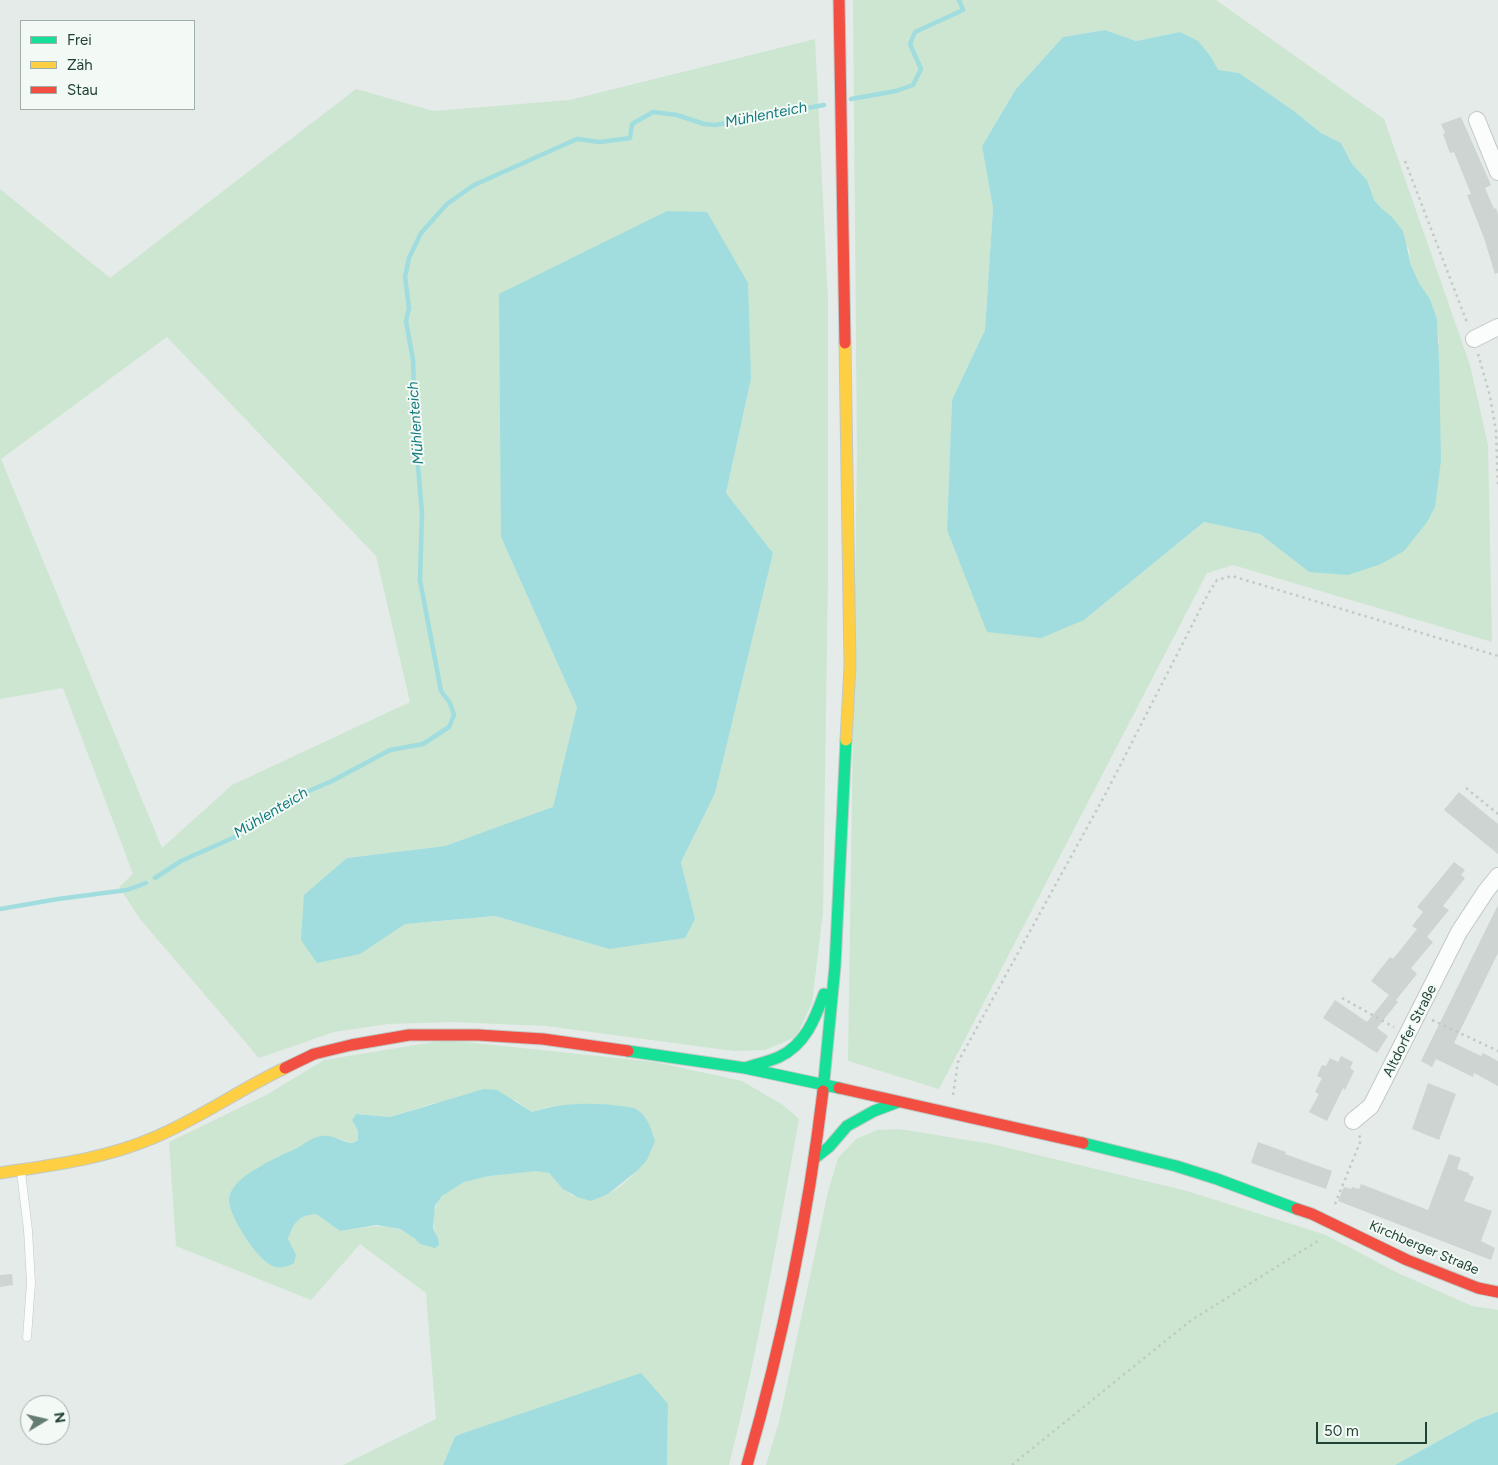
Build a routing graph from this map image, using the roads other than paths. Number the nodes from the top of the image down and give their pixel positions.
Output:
1 (839, 0) edge
2 (1477, 120) dead end
3 (1497, 168) edge
4 (1498, 328) edge
5 (1474, 339) road end
6 (1498, 876) edge
7 (835, 966) junction
8 (745, 1068) junction
9 (824, 1084) junction
10 (898, 1102) junction
11 (1353, 1121) road end
12 (814, 1158) junction
13 (21, 1170) junction
14 (0, 1173) edge
15 (1498, 1292) edge
16 (28, 1336) dead end
17 (747, 1465) edge

1 - 7 main road
2 - 3 street
4 - 5 street
6 - 11 street, Altdorfer Straße
7 - 8 main road
7 - 9 main road
8 - 9 main road, Kirchberger Straße
8 - 13 main road, Kirchberger Straße
9 - 10 main road, Kirchberger Straße
9 - 12 main road
10 - 12 main road
10 - 15 main road, Kirchberger Straße
12 - 17 main road
13 - 14 main road, Kirchberger Straße
13 - 16 lane

